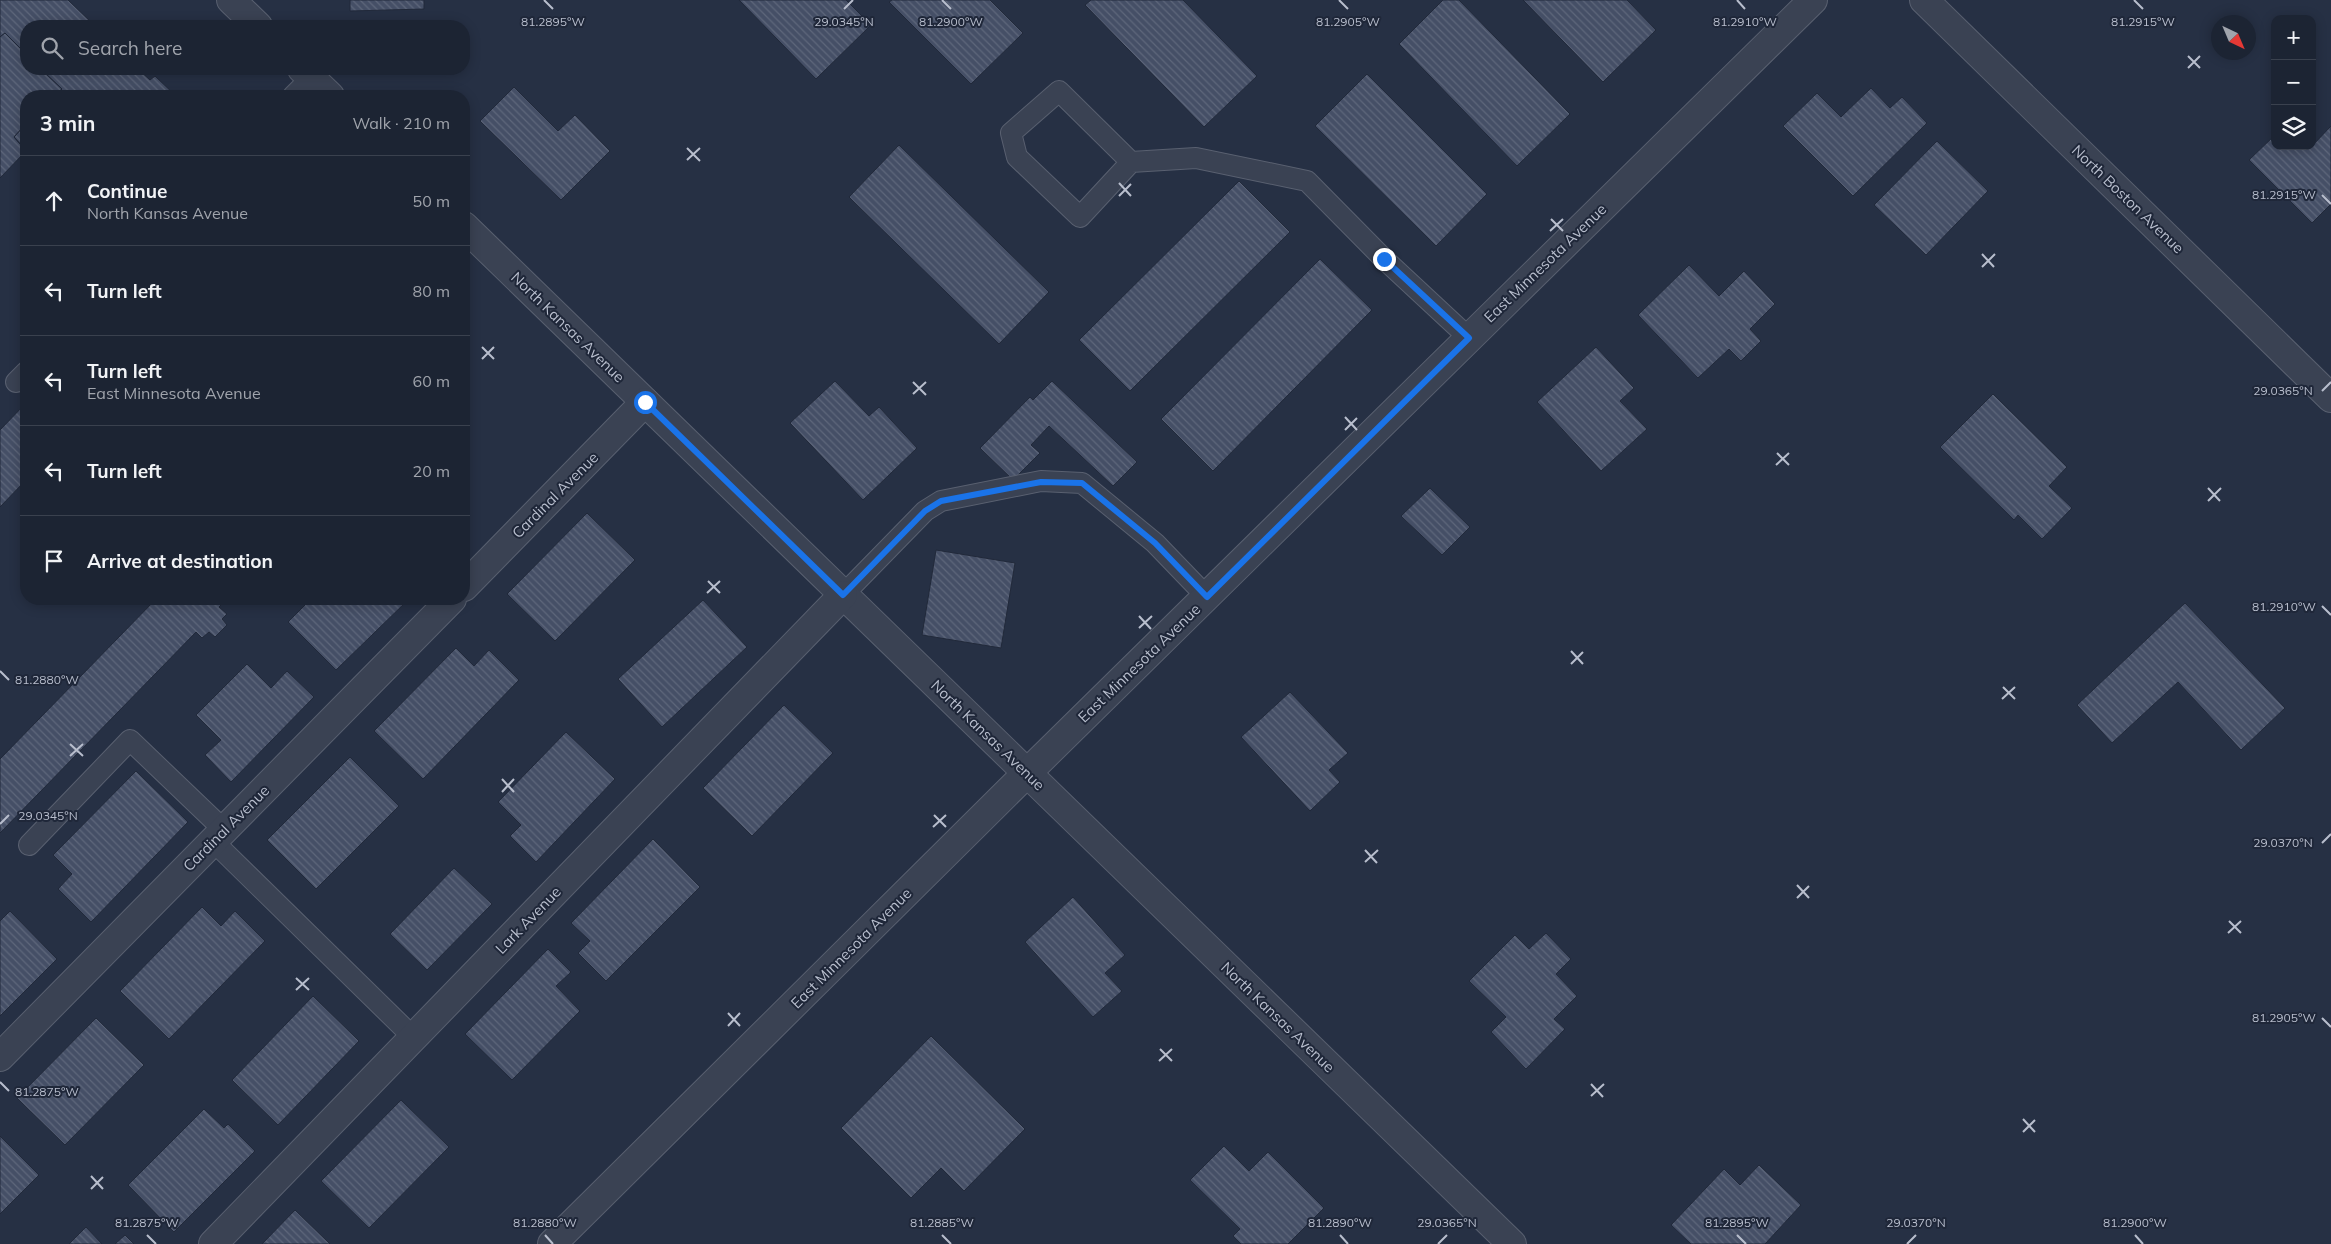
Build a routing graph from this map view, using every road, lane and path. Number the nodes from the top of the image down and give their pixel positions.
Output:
1 (231, 0) edge
2 (1813, 0) edge
3 (1924, 0) edge
4 (252, 20) edge
5 (1131, 162) junction
6 (470, 232) edge
7 (1469, 338) junction
8 (2331, 398) edge
9 (645, 402) junction
10 (470, 581) edge
11 (843, 595) junction
12 (1207, 597) junction
13 (446, 605) edge
14 (1027, 773) junction
15 (218, 835) junction
16 (29, 845) dead end
17 (414, 1038) junction
18 (0, 1057) edge
19 (213, 1244) edge
20 (552, 1244) edge
21 (1512, 1244) edge

1 - 4 street
2 - 7 street, East Minnesota Avenue
3 - 8 street, North Boston Avenue
5 - 5 lane
5 - 7 lane
6 - 9 street, North Kansas Avenue
7 - 12 street, East Minnesota Avenue
9 - 10 street, Cardinal Avenue
9 - 11 street, North Kansas Avenue
11 - 12 lane
11 - 14 street, North Kansas Avenue
11 - 17 street, Lark Avenue
12 - 14 street, East Minnesota Avenue
13 - 15 street, Cardinal Avenue
14 - 20 street, East Minnesota Avenue
14 - 21 street, North Kansas Avenue
15 - 16 lane
15 - 17 lane
15 - 18 street, Cardinal Avenue
17 - 19 street, Lark Avenue

